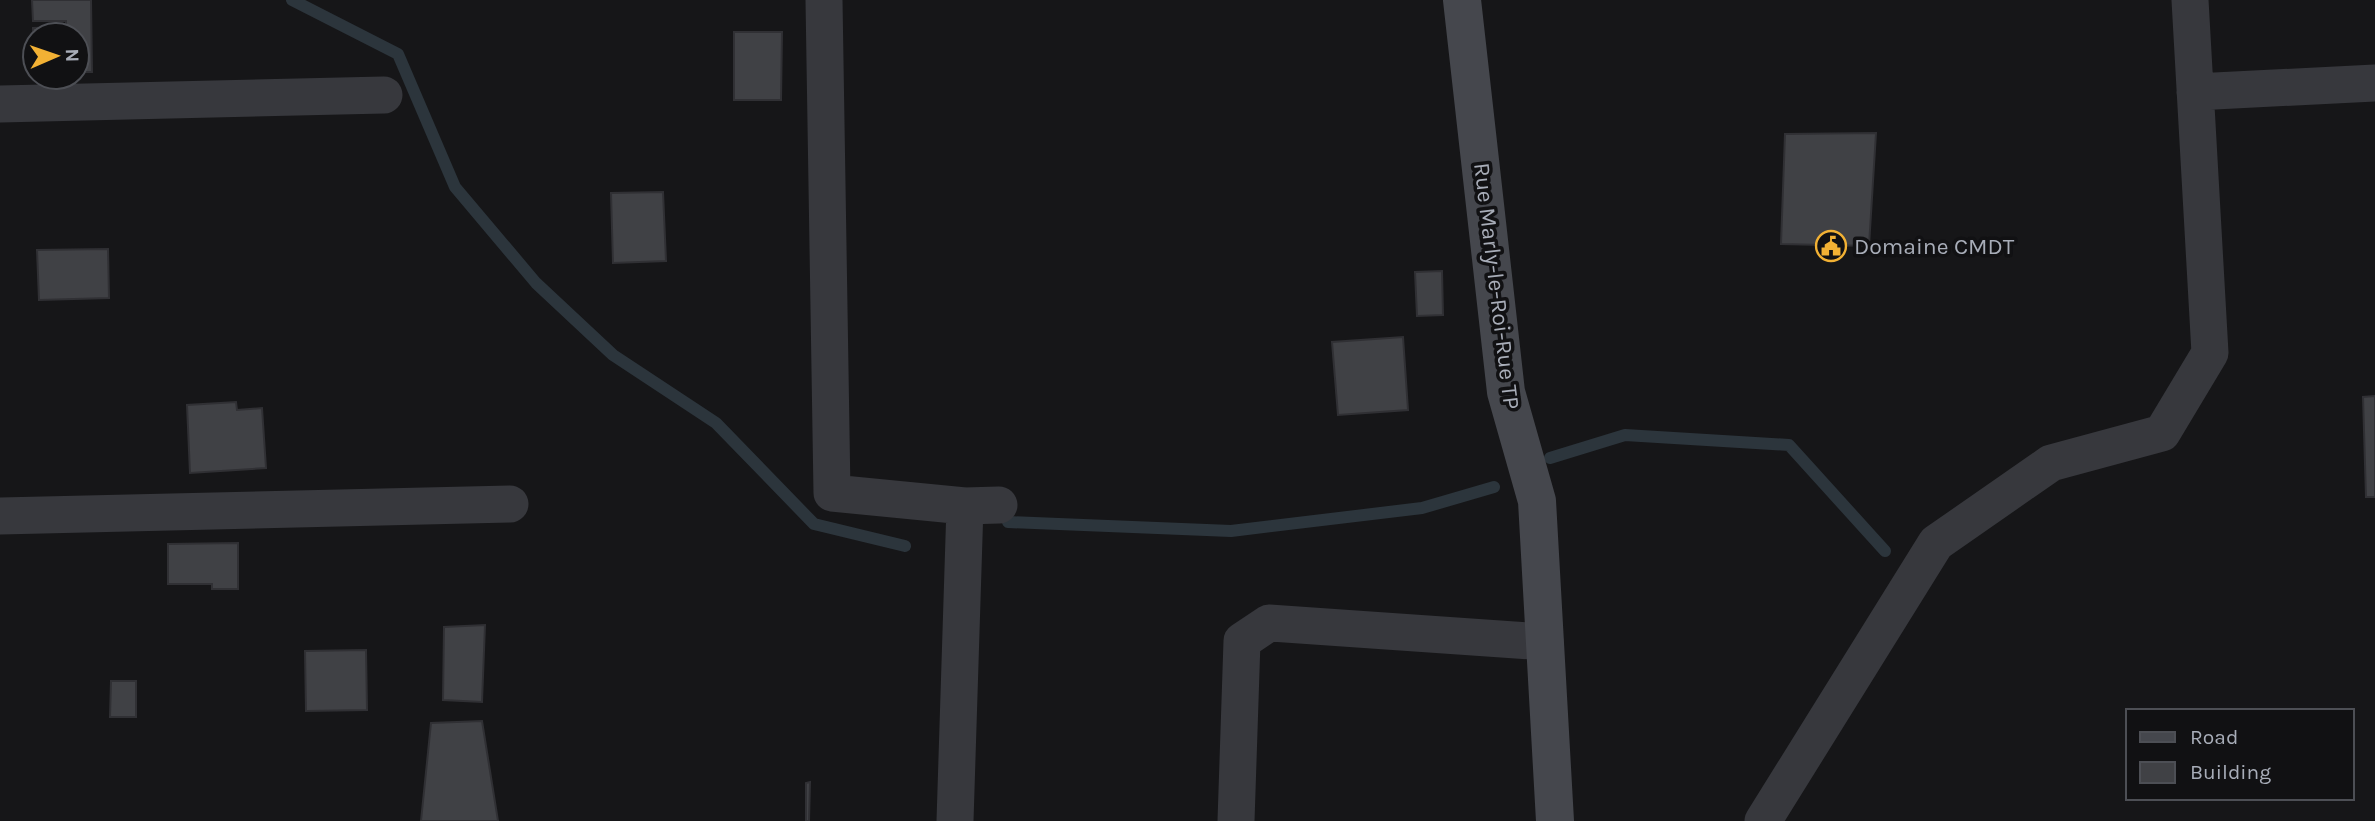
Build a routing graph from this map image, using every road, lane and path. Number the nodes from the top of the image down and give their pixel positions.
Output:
1 (824, 0) edge
2 (1462, 0) edge
3 (2190, 0) edge
4 (2375, 83) edge
5 (2196, 92) junction
6 (384, 95) dead end
7 (0, 104) edge
8 (510, 504) dead end
9 (0, 516) edge
10 (1545, 642) junction
11 (954, 821) edge
12 (1236, 821) edge
13 (1555, 821) edge
14 (1763, 821) edge

1 - 11 street
2 - 10 street, Rue Marly-le-Roi-Rue TP
3 - 5 street
4 - 5 street
5 - 14 street
6 - 7 street
8 - 9 street
10 - 12 street
10 - 13 street, Rue Marly-le-Roi-Rue TP

